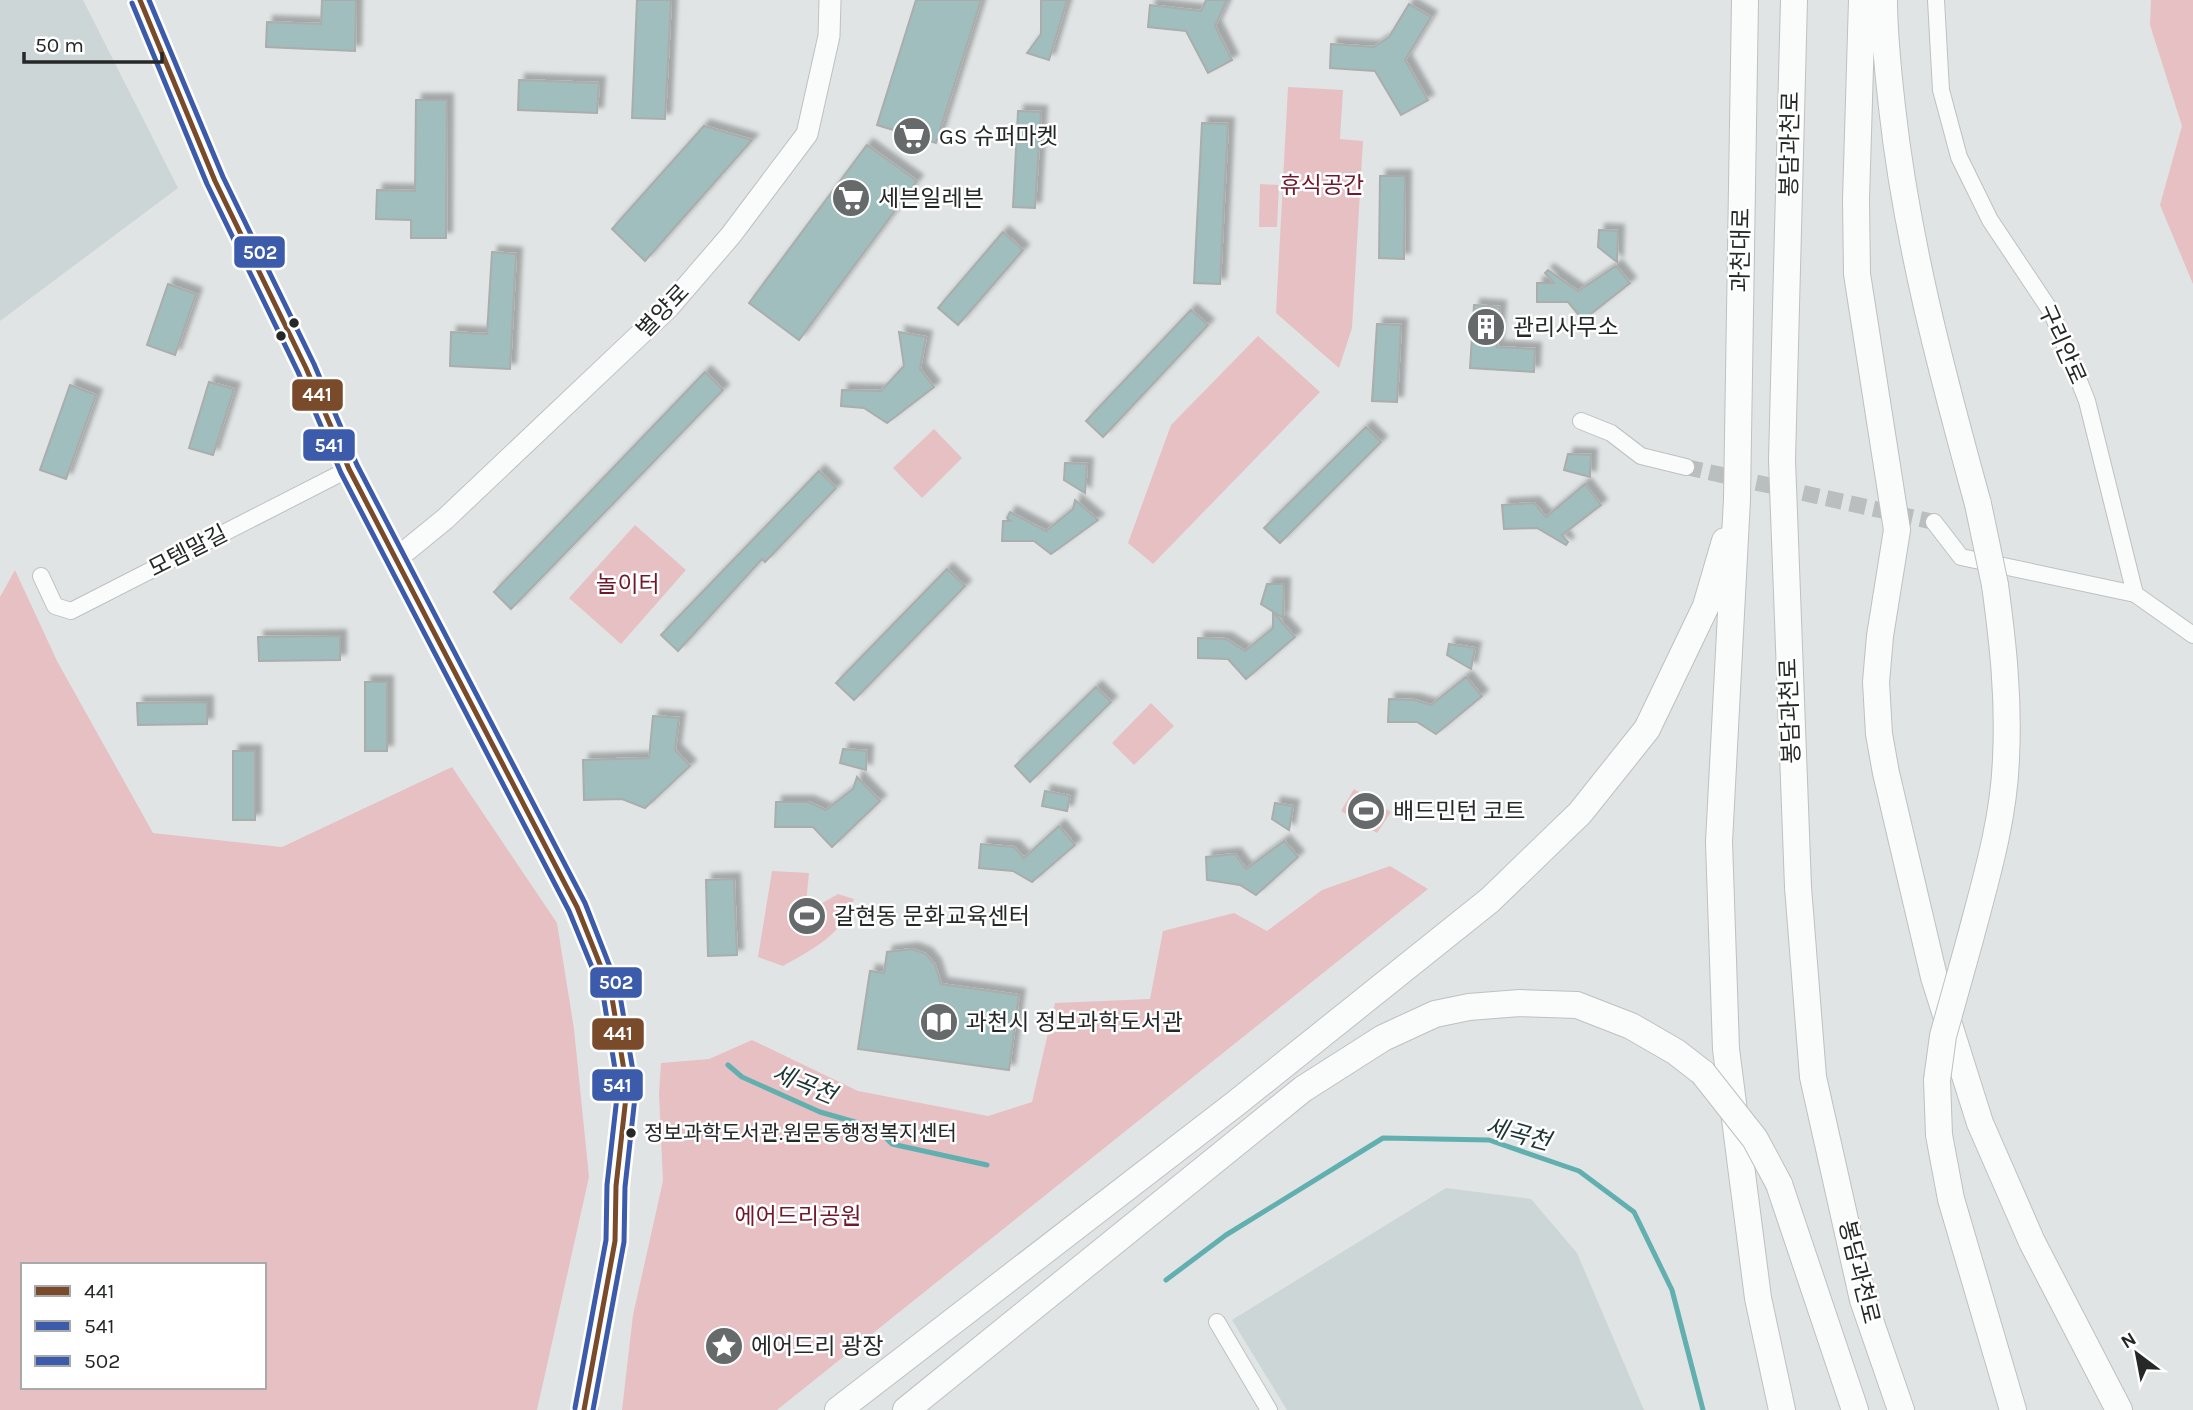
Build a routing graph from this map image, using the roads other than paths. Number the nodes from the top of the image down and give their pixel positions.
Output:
1 (140, 0) edge
2 (830, 0) edge
3 (1745, 0) edge
4 (1794, 0) edge
5 (1862, 0) edge
6 (1884, 0) edge
7 (1936, 0) edge
8 (1581, 421) dead end
9 (1686, 467) tunnel mouth
10 (349, 469) junction
11 (1737, 499) junction
12 (1934, 522) tunnel mouth
13 (396, 559) junction
14 (41, 576) dead end
15 (2135, 594) junction
16 (2193, 635) edge
17 (1217, 1322) dead end
18 (585, 1410) edge
19 (838, 1410) edge
20 (906, 1410) edge
21 (1269, 1410) edge
22 (1782, 1410) edge
23 (1855, 1410) edge
24 (1901, 1410) edge
25 (2013, 1410) edge
26 (2119, 1410) edge

1 - 10 street
2 - 13 street, 별양로
3 - 11 highway, 과천대로
4 - 24 highway, 봉담과천로, bridge
5 - 26 highway
6 - 25 highway, bridge
7 - 15 street, 구리안로
8 - 9 street
10 - 13 street
10 - 14 street, 모템말길
11 - 19 highway
11 - 22 highway
12 - 15 street
13 - 18 street
15 - 16 street
17 - 21 street
20 - 23 highway, bridge

